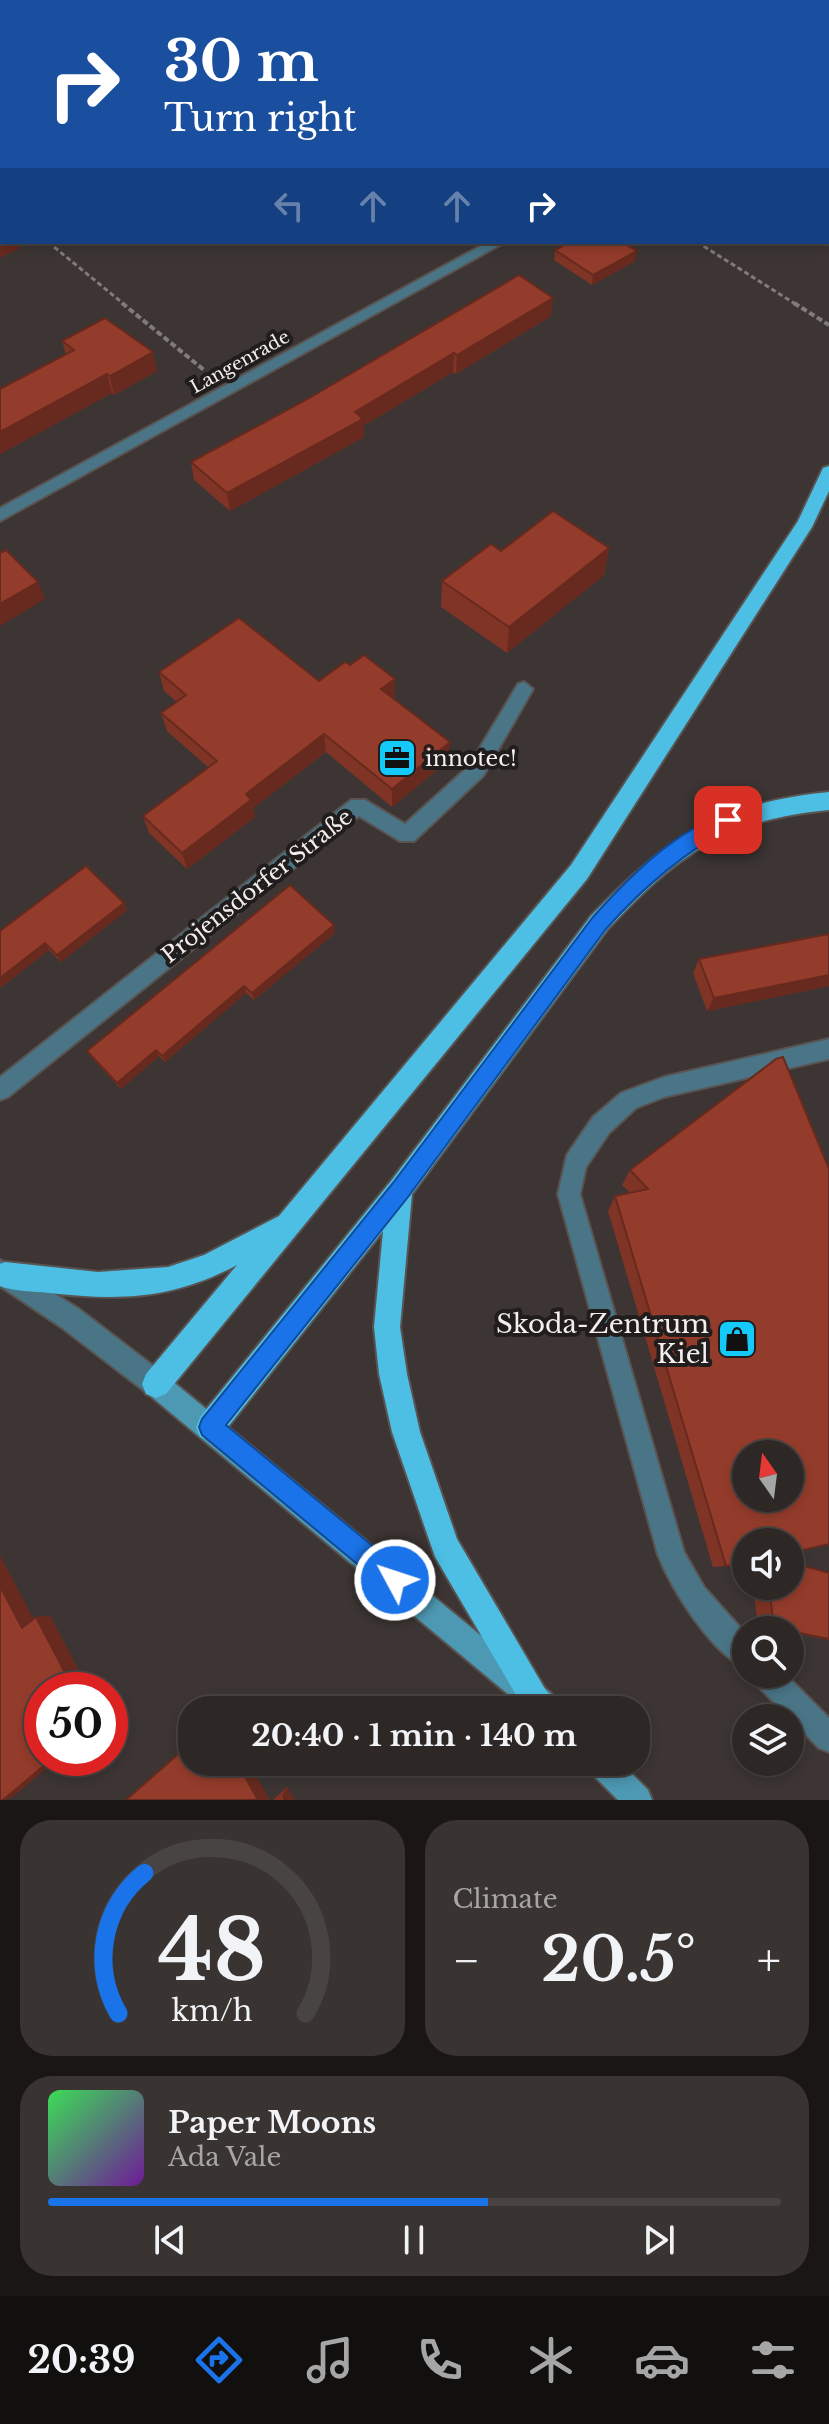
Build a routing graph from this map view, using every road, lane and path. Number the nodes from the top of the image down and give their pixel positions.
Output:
1 (50, 244) edge
2 (494, 244) edge
3 (700, 244) edge
4 (829, 325) edge
5 (230, 391) junction
6 (829, 472) edge
7 (0, 515) edge
8 (524, 689) dead end
9 (829, 801) edge
10 (829, 1049) edge
11 (0, 1090) edge
12 (400, 1190) junction
13 (293, 1219) junction
14 (3, 1273) edge
15 (156, 1384) junction
16 (210, 1427) junction
17 (732, 1641) edge
18 (780, 1688) edge
19 (534, 1696) edge
20 (537, 1696) edge
21 (829, 1738) edge
22 (614, 1776) edge
23 (638, 1800) edge

1 - 5 path
2 - 5 street, Langenrade
3 - 4 path
5 - 7 street, Langenrade
6 - 13 highway
8 - 11 street, Projensdorfer Straße
9 - 12 highway
10 - 17 street
12 - 16 highway
12 - 20 highway
13 - 14 highway
13 - 15 highway
14 - 15 street
15 - 16 main road
16 - 19 main road
18 - 21 street
22 - 23 main road

